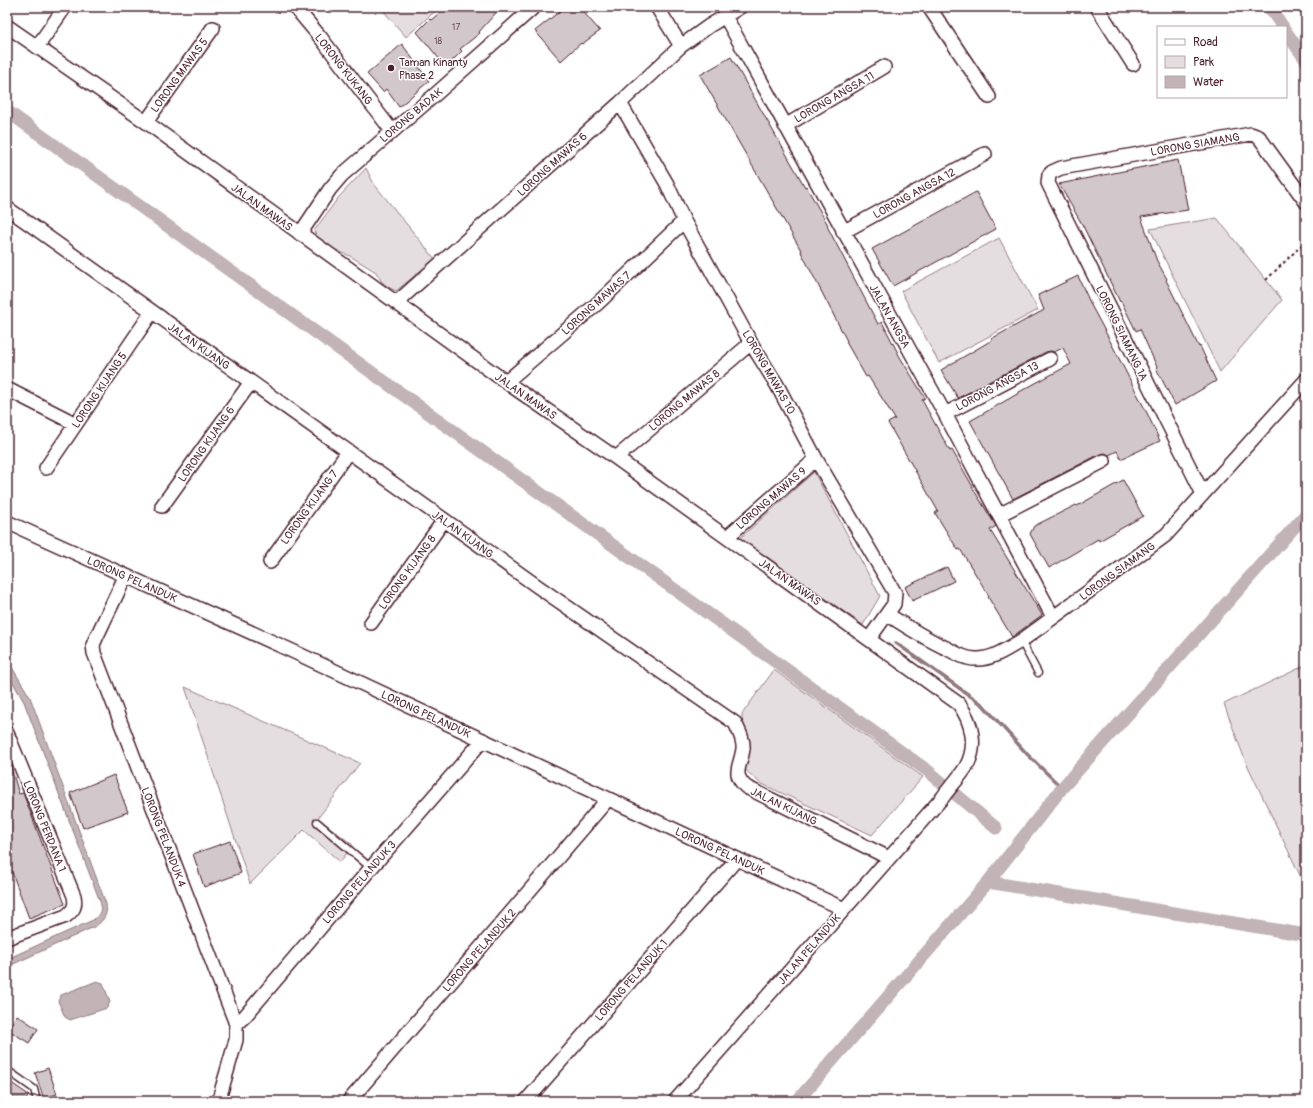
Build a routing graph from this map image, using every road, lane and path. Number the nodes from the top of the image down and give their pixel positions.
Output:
1 (65, 7) edge
2 (295, 7) edge
3 (534, 7) edge
4 (657, 7) edge
5 (740, 7) edge
6 (929, 7) edge
7 (1097, 7) edge
8 (725, 16) junction
9 (7, 26) edge
10 (213, 28) dead end
11 (681, 46) junction
12 (36, 47) junction
13 (1133, 64) dead end
14 (884, 67) dead end
15 (988, 97) dead end
16 (620, 103) junction
17 (146, 122) junction
18 (784, 126) junction
19 (392, 131) junction
20 (985, 154) dead end
21 (1052, 172) joint
22 (1306, 202) edge
23 (7, 208) edge
24 (684, 221) junction
25 (843, 232) junction
26 (300, 234) junction
27 (1306, 241) edge
28 (1266, 280) dead end
29 (396, 303) junction
30 (152, 312) junction
31 (751, 343) junction
32 (1050, 359) dead end
33 (1306, 380) edge
34 (250, 382) junction
35 (506, 382) junction
36 (7, 389) edge
37 (944, 414) junction
38 (76, 424) junction
39 (348, 452) junction
40 (616, 458) junction
41 (816, 459) junction
42 (1104, 461) dead end
43 (46, 468) dead end
44 (1203, 494) junction
45 (162, 506) dead end
46 (999, 515) junction
47 (444, 520) junction
48 (7, 522) edge
49 (727, 537) junction
50 (270, 562) dead end
51 (125, 577) junction
52 (887, 614) junction
53 (1053, 617) junction
54 (371, 623) dead end
55 (869, 639) junction
56 (1021, 641) junction
57 (1038, 673) dead end
58 (7, 733) edge
59 (483, 740) junction
60 (943, 797) joint
61 (608, 799) junction
62 (317, 822) dead end
63 (888, 858) junction
64 (736, 860) junction
65 (371, 868) junction
66 (844, 909) junction
67 (7, 938) edge
68 (236, 1024) junction
69 (7, 1070) edge
70 (37, 1101) edge
71 (220, 1101) edge
72 (349, 1101) edge
73 (526, 1101) edge
74 (675, 1101) edge

1 - 12 street
2 - 19 street, LORONG KUKANG
3 - 19 street, LORONG BADAK
4 - 11 street
5 - 8 street, LORONG MAWAS 6
6 - 15 street
7 - 13 street
8 - 11 street, LORONG MAWAS 6
8 - 18 street, JALAN ANGSA
9 - 12 street, JALAN MAWAS
10 - 17 street, LORONG MAWAS 5
11 - 16 street, LORONG MAWAS 6
12 - 17 street, JALAN MAWAS
14 - 18 street, LORONG ANGSA 11
16 - 24 street, LORONG MAWAS 10
16 - 29 street, LORONG MAWAS 6
17 - 26 street, JALAN MAWAS
18 - 25 street, JALAN ANGSA
19 - 26 street, LORONG BADAK
20 - 25 street, LORONG ANGSA 12
21 - 22 street, LORONG SIAMANG
21 - 44 street, LORONG SIAMANG 1A
23 - 30 street, JALAN KIJANG
24 - 31 street, LORONG MAWAS 10
24 - 35 street, LORONG MAWAS 7
25 - 37 street, JALAN ANGSA
26 - 29 street, JALAN MAWAS
27 - 28 path
29 - 35 street, JALAN MAWAS
30 - 34 street, JALAN KIJANG
30 - 38 street, LORONG KIJANG 5
31 - 40 street, LORONG MAWAS 8
31 - 41 street, LORONG MAWAS 10
32 - 37 street, LORONG ANGSA 13
33 - 44 street, LORONG SIAMANG
34 - 39 street, JALAN KIJANG
34 - 45 street, LORONG KIJANG 6
35 - 40 street, JALAN MAWAS
36 - 38 street
37 - 46 street, JALAN ANGSA
38 - 43 street, LORONG KIJANG 5
39 - 47 street, JALAN KIJANG
39 - 50 street, LORONG KIJANG 7
40 - 49 street, JALAN MAWAS
41 - 49 street, LORONG MAWAS 9
41 - 52 street, LORONG MAWAS 10
42 - 46 street
44 - 53 street, LORONG SIAMANG
46 - 53 street, JALAN ANGSA
47 - 54 street, LORONG KIJANG 8
47 - 63 street, JALAN KIJANG
48 - 51 street, LORONG PELANDUK
49 - 55 street, JALAN MAWAS
51 - 59 street, LORONG PELANDUK
51 - 68 street, LORONG PELANDUK 4
52 - 55 street, LORONG MAWAS 10
52 - 56 street, LORONG SIAMANG
53 - 56 street, LORONG SIAMANG
55 - 60 street, JALAN MAWAS
56 - 57 lane
58 - 67 street, LORONG PERDANA 1
59 - 61 street, LORONG PELANDUK
59 - 65 street, LORONG PELANDUK 3
60 - 63 street, JALAN PELANDUK
61 - 64 street, LORONG PELANDUK
61 - 72 street, LORONG PELANDUK 2
62 - 65 lane
63 - 66 street, JALAN PELANDUK
64 - 66 street, LORONG PELANDUK
64 - 73 street, LORONG PELANDUK 1
65 - 68 street, LORONG PELANDUK 3
66 - 74 street, JALAN PELANDUK
68 - 71 street, LORONG PELANDUK 4
69 - 70 lane

